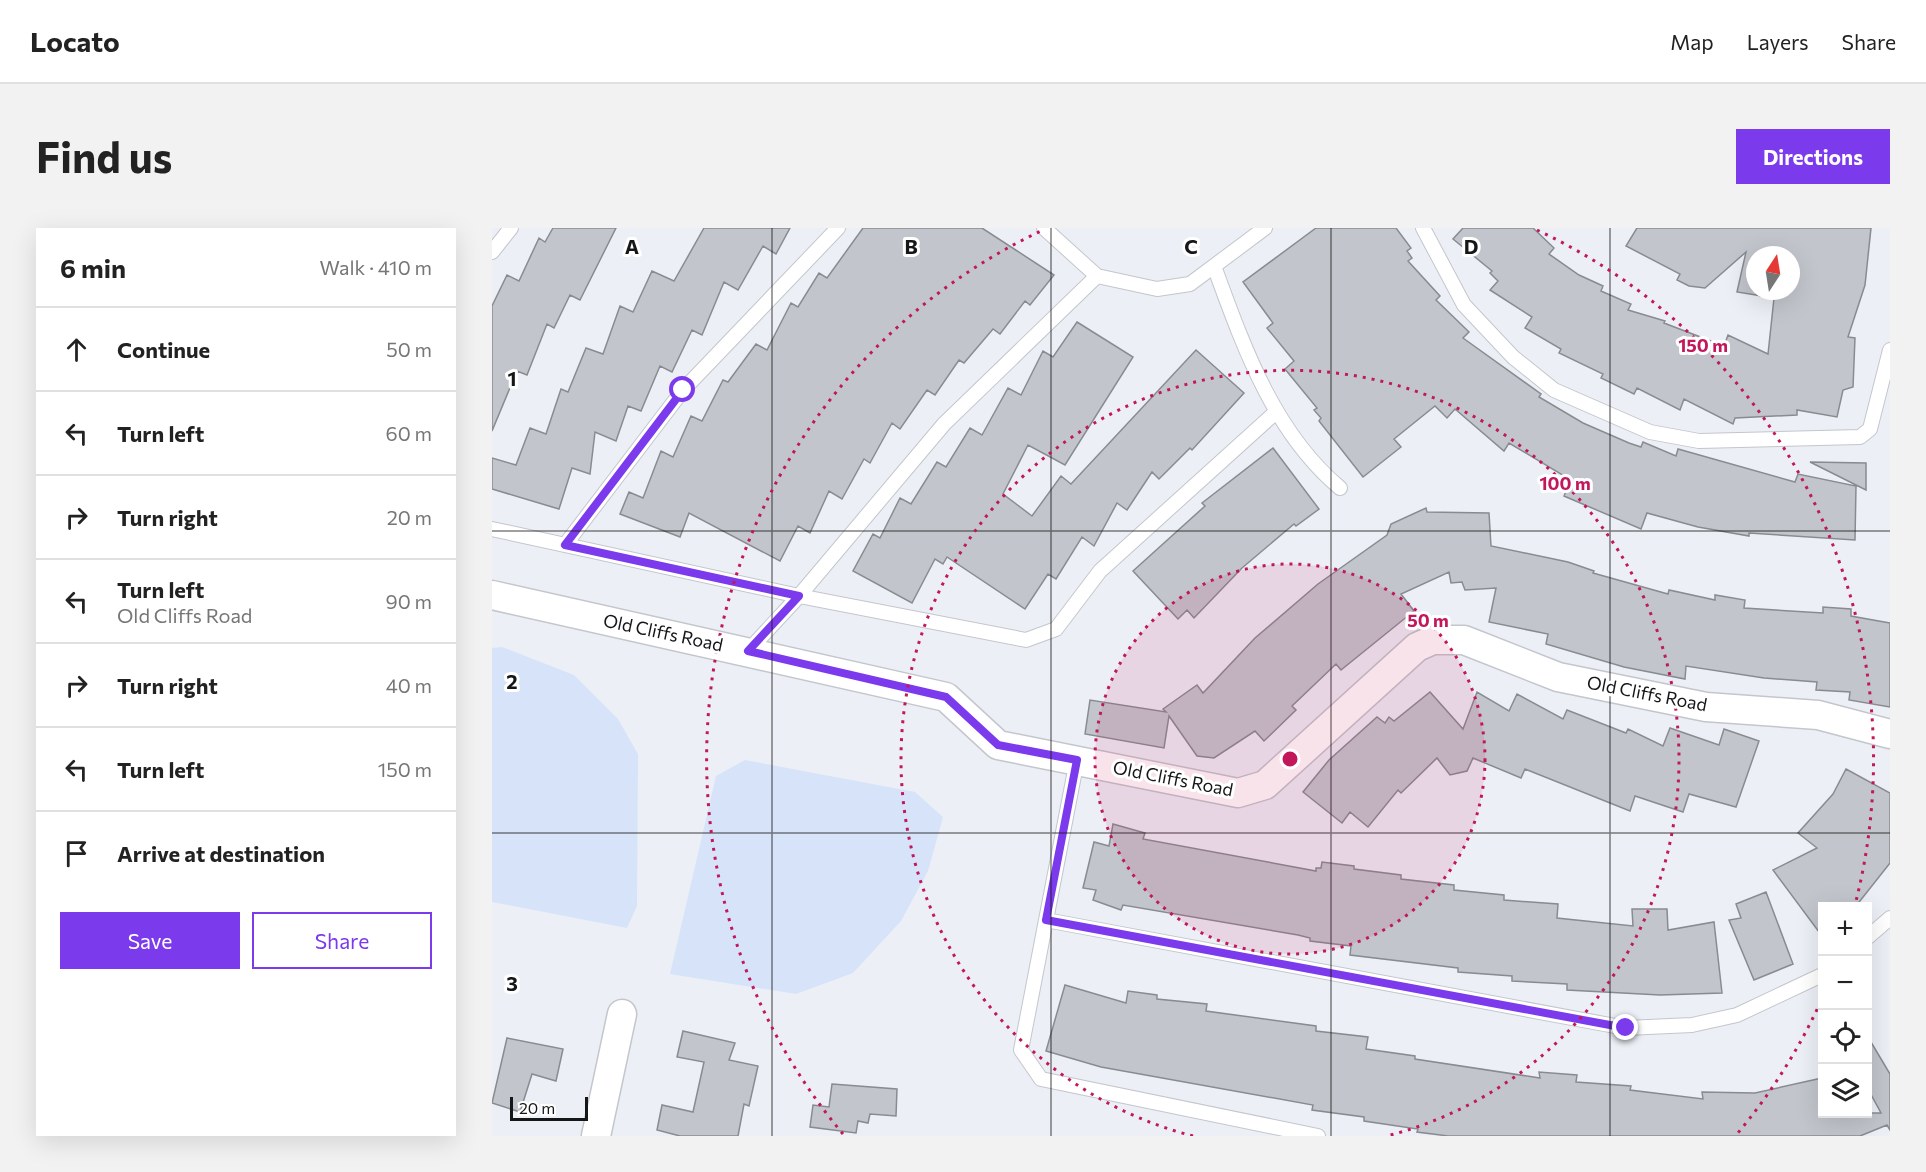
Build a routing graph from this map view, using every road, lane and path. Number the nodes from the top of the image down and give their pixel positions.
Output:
1 (511, 228) edge
2 (838, 228) edge
3 (1044, 228) edge
4 (1265, 228) edge
5 (1423, 228) edge
6 (492, 252) edge
7 (1214, 266) junction
8 (1097, 276) junction
9 (1890, 350) edge
10 (1276, 412) junction
11 (1340, 488) dead end
12 (492, 529) edge
13 (565, 545) junction
14 (492, 595) edge
15 (799, 596) junction
16 (748, 651) junction
17 (1890, 734) edge
18 (1077, 760) junction
19 (1890, 918) edge
20 (1046, 920) junction
21 (1872, 934) edge
22 (1818, 977) edge
23 (622, 1014) dead end
24 (596, 1136) edge
25 (1318, 1136) edge

1 - 6 lane
2 - 13 lane
3 - 8 lane
4 - 7 lane
5 - 9 lane
7 - 8 lane
7 - 10 lane
8 - 15 lane
10 - 11 lane
10 - 15 lane
12 - 13 lane
13 - 15 lane
14 - 16 street, Old Cliffs Road
15 - 16 lane
16 - 18 street, Old Cliffs Road
17 - 18 street, Old Cliffs Road
18 - 20 lane
19 - 21 lane
20 - 22 lane
20 - 25 lane
23 - 24 street

